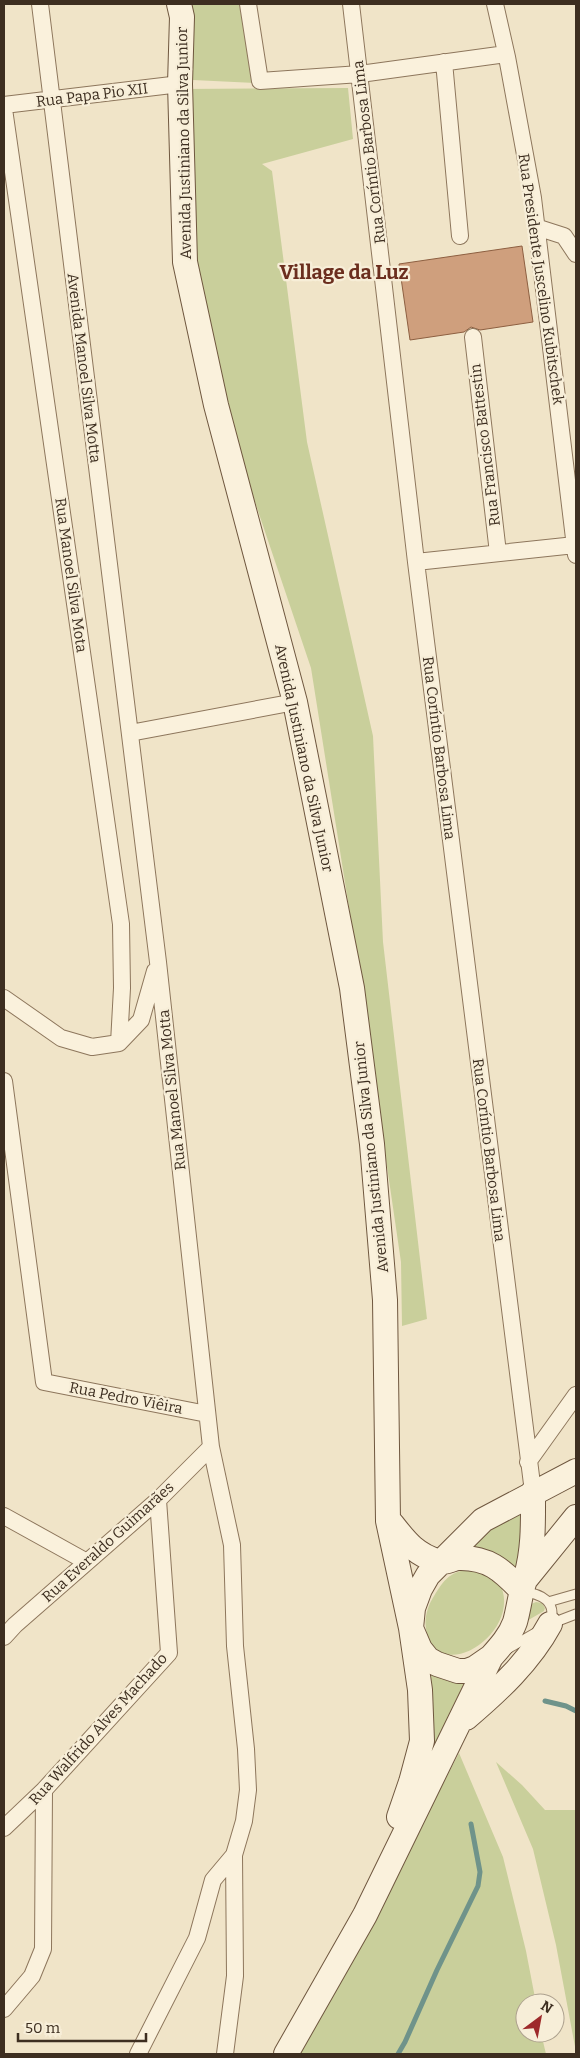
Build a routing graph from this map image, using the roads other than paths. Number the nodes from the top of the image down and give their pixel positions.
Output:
1 (40, 4) edge
2 (179, 4) edge
3 (248, 4) edge
4 (351, 4) edge
5 (495, 4) edge
6 (506, 54) junction
7 (444, 62) junction
8 (360, 74) junction
9 (180, 84) junction
10 (51, 99) junction
11 (4, 105) edge
12 (4, 109) edge
13 (536, 227) junction
14 (460, 236) dead end
15 (576, 254) edge
16 (473, 338) dead end
17 (576, 550) edge
18 (498, 553) junction
19 (416, 562) junction
20 (295, 702) junction
21 (130, 733) junction
22 (158, 962) junction
23 (4, 998) edge
24 (119, 1043) junction
25 (4, 1081) edge
26 (576, 1395) edge
27 (207, 1414) junction
28 (211, 1447) junction
29 (528, 1462) junction
30 (576, 1471) edge
31 (533, 1492) junction
32 (158, 1500) junction
33 (4, 1516) edge
34 (576, 1518) edge
35 (388, 1520) junction
36 (87, 1562) junction
37 (442, 1562) junction
38 (523, 1585) junction
39 (576, 1594) edge
40 (549, 1613) junction
41 (576, 1614) edge
42 (411, 1628) junction
43 (4, 1637) edge
44 (491, 1658) junction
45 (459, 1724) junction
46 (44, 1790) junction
47 (4, 1828) edge
48 (234, 1855) junction
49 (365, 1915) junction
50 (4, 2009) edge
51 (138, 2054) edge
52 (225, 2054) edge
53 (286, 2054) edge

1 - 10 street, Avenida Manoel Silva Motta
2 - 9 street, Avenida Justiniano da Silva Junior
3 - 8 street
4 - 8 street, Rua Coríntio Barbosa Lima
5 - 6 street, Rua Presidente Juscelino Kubitschek
6 - 7 street
6 - 13 street, Rua Presidente Juscelino Kubitschek
7 - 8 street
7 - 14 street
8 - 19 street, Rua Coríntio Barbosa Lima
9 - 10 street, Rua Papa Pio XII
9 - 20 street, Avenida Justiniano da Silva Junior
10 - 11 street, Rua Papa Pio XII
10 - 21 street, Avenida Manoel Silva Motta
12 - 24 street, Rua Manoel Silva Mota
13 - 15 street
13 - 17 street, Rua Presidente Juscelino Kubitschek
16 - 18 street, Rua Francisco Battestin
17 - 18 street
18 - 19 street
19 - 29 street, Rua Coríntio Barbosa Lima
20 - 21 street
20 - 35 street, Avenida Justiniano da Silva Junior
21 - 22 street, Rua Manoel Silva Motta
22 - 24 street
22 - 27 street, Rua Manoel Silva Motta
23 - 24 street
25 - 27 street, Rua Pedro Viêira
26 - 29 street
27 - 28 street, Rua Manoel Silva Motta
28 - 32 street, Rua Everaldo Guimarães
28 - 48 street, Rua Manoel Silva Motta
29 - 31 street, Rua Coríntio Barbosa Lima
30 - 31 street
31 - 37 street
31 - 38 street
32 - 36 street, Rua Everaldo Guimarães
32 - 46 street, Rua Walfrido Alves Machado
33 - 36 street
34 - 38 street
35 - 37 street
35 - 42 street, Avenida Justiniano da Silva Junior
36 - 43 street, Rua Everaldo Guimarães
37 - 38 street
37 - 42 street
38 - 40 lane
38 - 44 street
39 - 40 lane
40 - 41 lane
40 - 44 lane
40 - 45 street
42 - 44 street
42 - 49 street
44 - 45 street
45 - 49 street
46 - 47 street, Rua Walfrido Alves Machado
46 - 50 street
48 - 51 street
48 - 52 street
49 - 53 street

